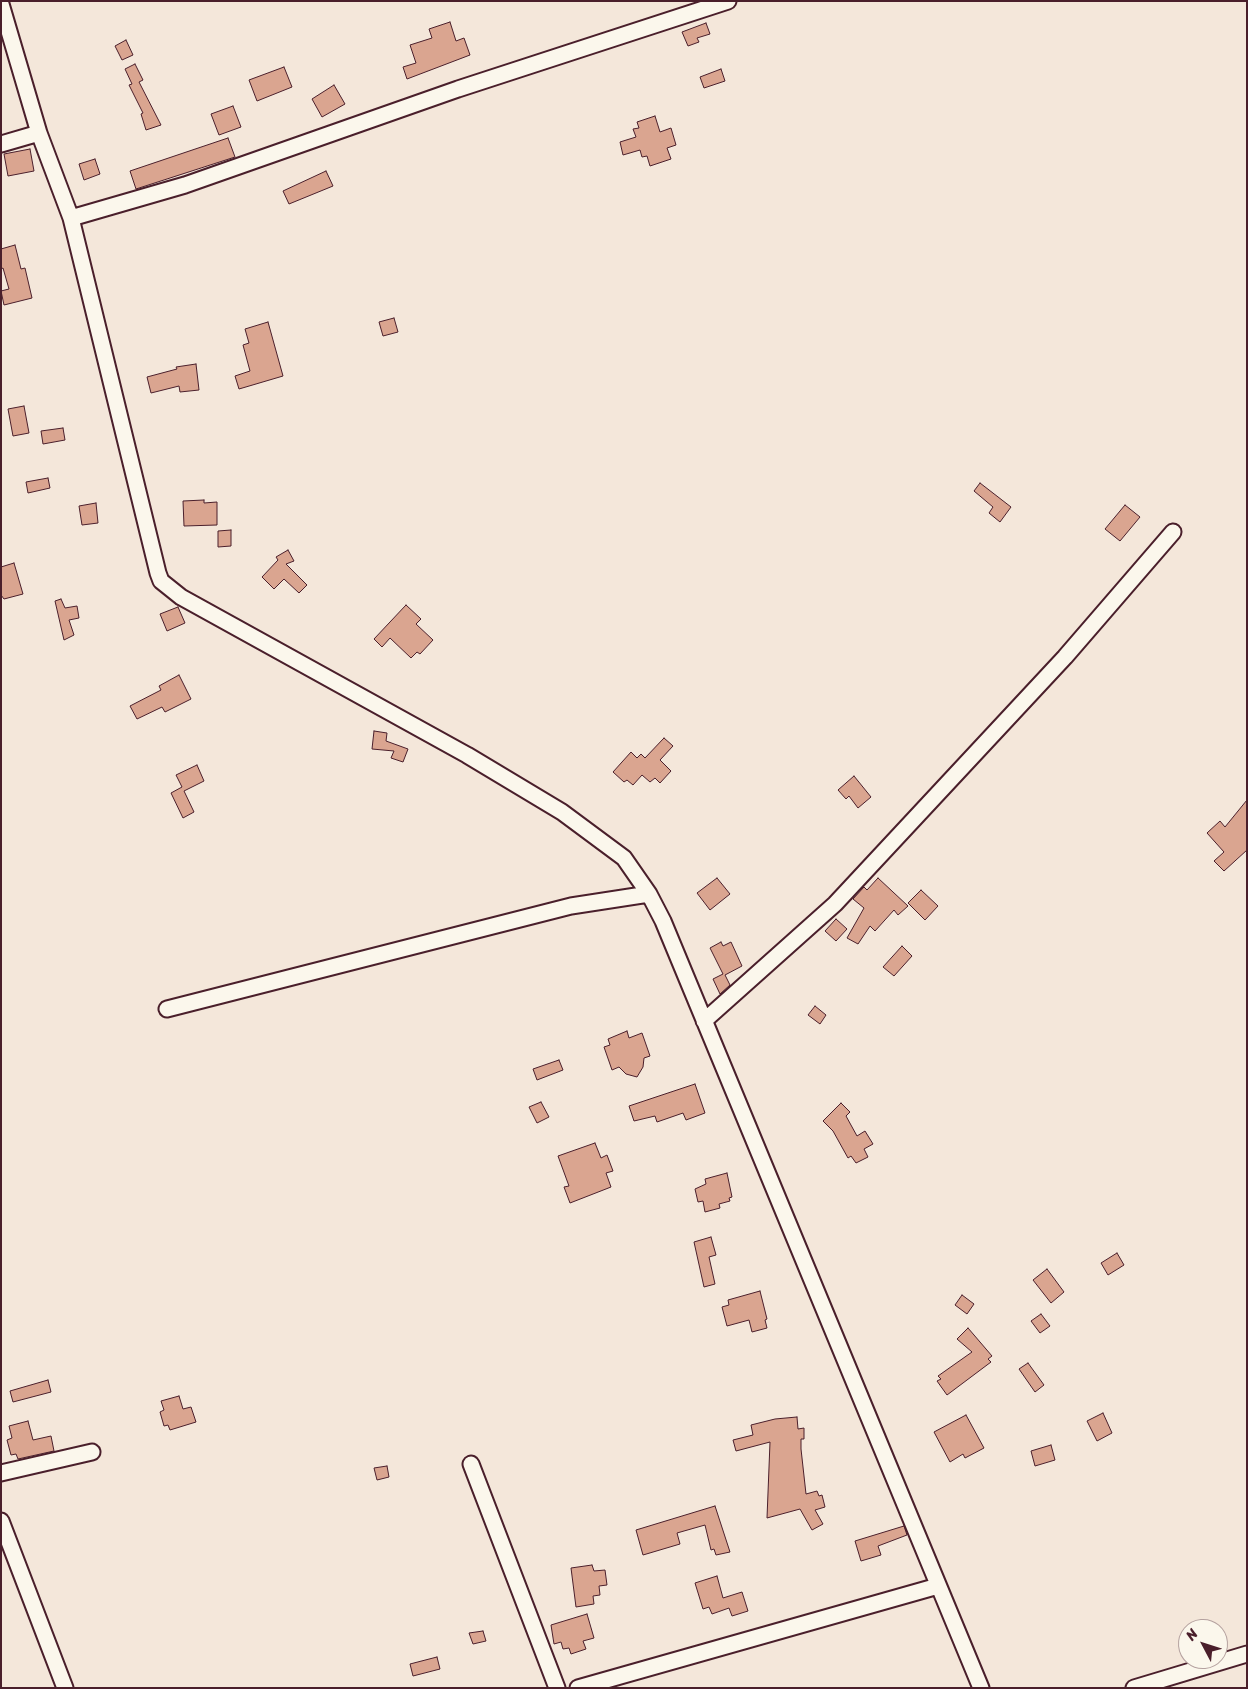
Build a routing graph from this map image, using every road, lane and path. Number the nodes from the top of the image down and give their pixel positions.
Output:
1 (728, 1) edge
2 (1, 4) edge
3 (39, 133) junction
4 (1, 144) edge
5 (71, 218) junction
6 (1173, 532) dead end
7 (648, 894) junction
8 (167, 1009) dead end
9 (704, 1021) junction
10 (92, 1452) dead end
11 (471, 1464) dead end
12 (1, 1473) edge
13 (1, 1521) edge
14 (938, 1586) junction
15 (1247, 1654) edge
16 (586, 1687) edge
17 (65, 1688) edge
18 (557, 1688) edge
19 (981, 1688) edge
20 (1134, 1688) edge

1 - 5 street
2 - 3 street
3 - 4 street
3 - 5 street
5 - 7 street
6 - 9 street
7 - 8 street
7 - 9 street
9 - 14 street
10 - 12 street
11 - 18 street
13 - 17 street
14 - 16 street
14 - 19 street
15 - 20 street

